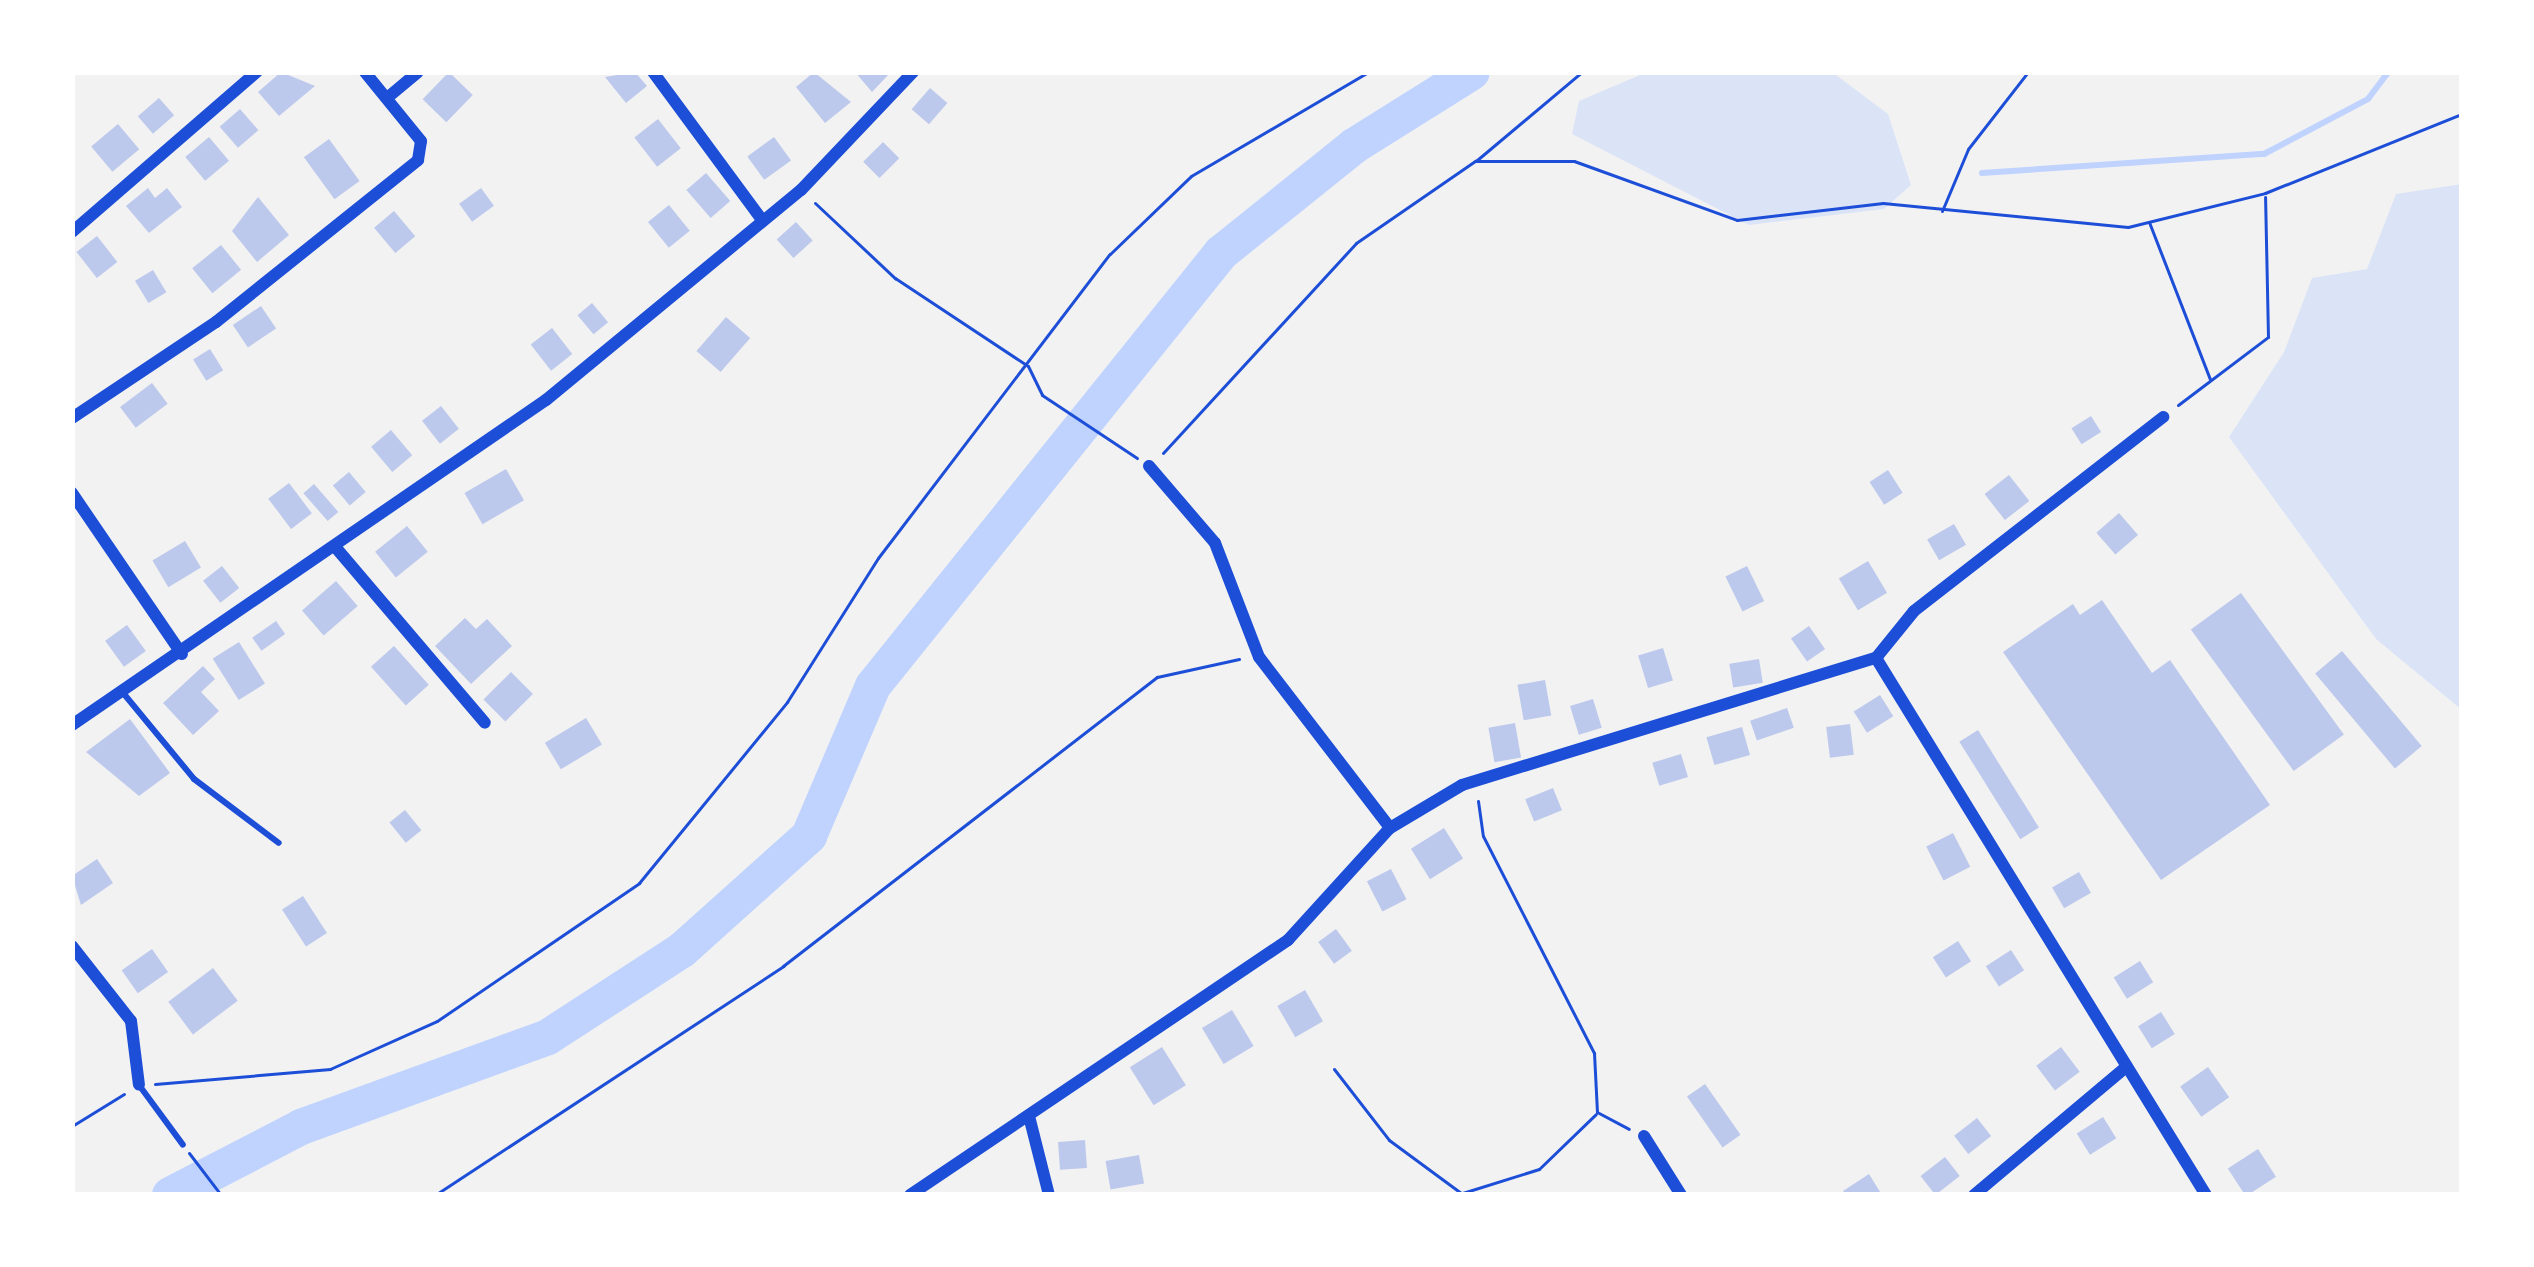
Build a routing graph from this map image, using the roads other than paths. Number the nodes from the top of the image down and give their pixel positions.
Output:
1 (257, 72) edge
2 (364, 72) edge
3 (418, 72) edge
4 (653, 72) edge
5 (913, 72) edge
6 (387, 98) junction
7 (763, 221) junction
8 (72, 232) edge
9 (2162, 417) road end
10 (72, 418) edge
11 (1149, 466) road end
12 (72, 493) edge
13 (337, 549) junction
14 (182, 655) junction
15 (1876, 658) junction
16 (124, 694) junction
17 (485, 723) dead end
18 (72, 724) edge
19 (1390, 828) junction
20 (279, 843) dead end
21 (72, 946) edge
22 (2126, 1067) junction
23 (139, 1085) joint
24 (1030, 1120) junction
25 (1644, 1136) road end
26 (183, 1145) road end
27 (910, 1195) edge
28 (1049, 1195) edge
29 (1681, 1195) edge
30 (1974, 1195) edge
31 (2206, 1195) edge

1 - 8 street
2 - 6 street
3 - 6 street
4 - 7 street
5 - 7 street
6 - 10 street
7 - 13 street
9 - 15 street
11 - 19 street
12 - 14 street
13 - 14 street
13 - 17 street
14 - 16 street
15 - 19 street
15 - 22 street
16 - 18 street
16 - 20 lane
19 - 24 street
21 - 23 street
22 - 30 street
22 - 31 street
23 - 26 lane
24 - 27 street
24 - 28 street
25 - 29 street

